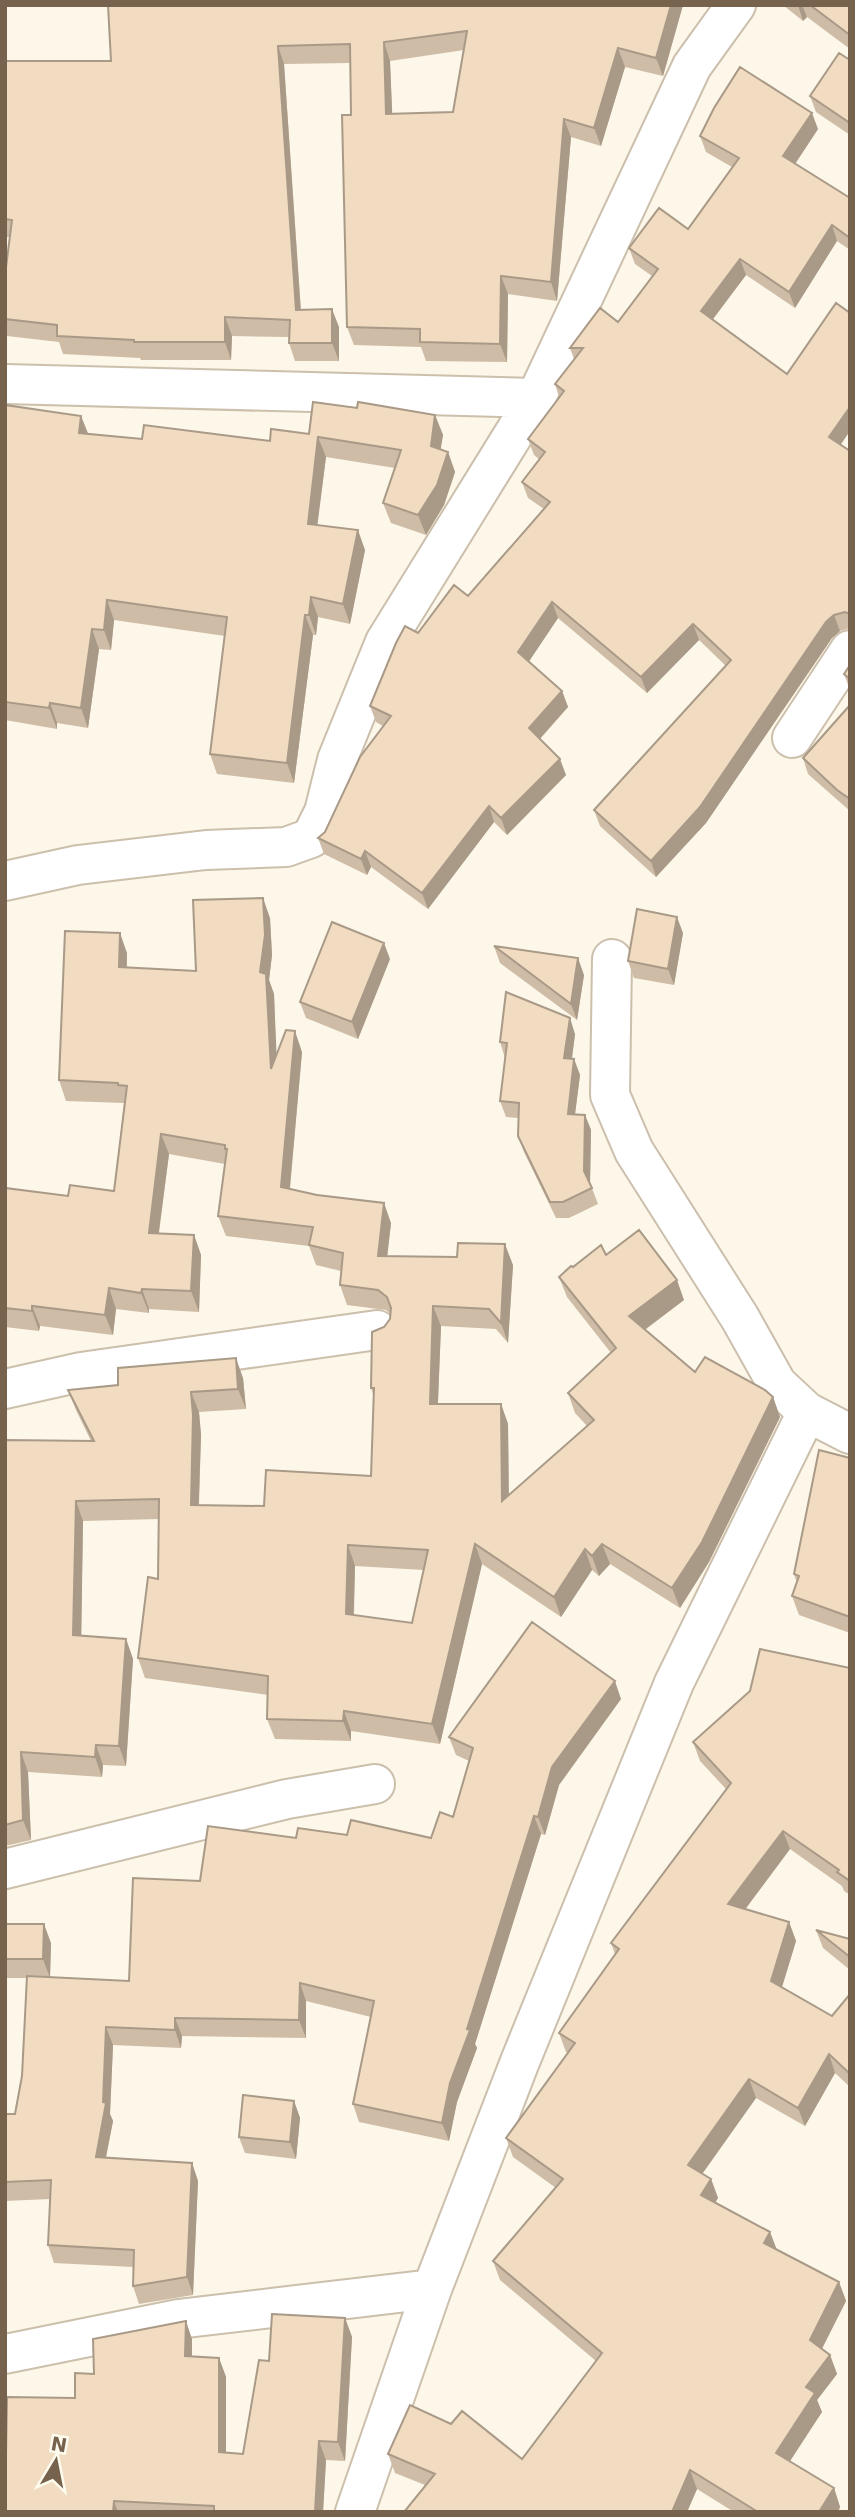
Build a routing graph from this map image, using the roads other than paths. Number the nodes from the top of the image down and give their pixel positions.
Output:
1 (736, 5) edge
2 (5, 384) edge
3 (536, 398) junction
4 (850, 650) edge
5 (792, 737) dead end
6 (5, 881) edge
7 (612, 960) dead end
8 (377, 1330) edge
9 (5, 1389) edge
10 (807, 1412) junction
11 (850, 1434) edge
12 (374, 1784) dead end
13 (5, 1869) edge
14 (432, 2289) junction
15 (5, 2354) edge
16 (355, 2512) edge

1 - 3 street
2 - 3 street
3 - 6 street
4 - 5 street
7 - 10 street
8 - 9 street
10 - 11 street
10 - 14 street
12 - 13 street
14 - 15 street
14 - 16 street

